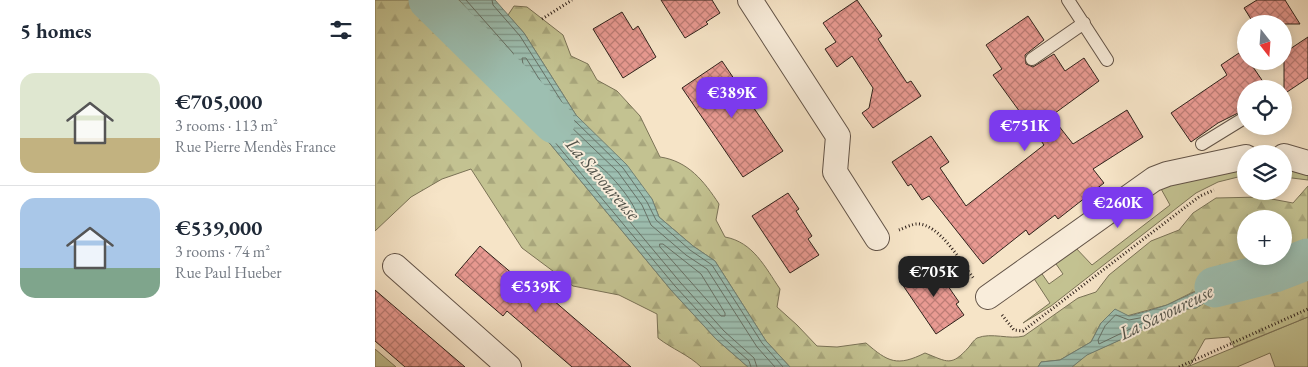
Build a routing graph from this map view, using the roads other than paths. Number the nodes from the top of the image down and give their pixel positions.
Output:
1 (749, 0) edge
2 (1068, 0) edge
3 (1084, 23) junction
4 (1032, 59) dead end
5 (1107, 60) dead end
6 (1237, 124) edge
7 (1203, 149) junction
8 (1237, 155) edge
9 (1292, 158) edge
10 (1308, 163) edge
11 (877, 238) dead end
12 (395, 266) dead end
13 (988, 297) dead end
14 (509, 367) edge

1 - 11 street
2 - 3 lane
3 - 4 lane
3 - 5 lane
6 - 7 lane
7 - 8 street
7 - 13 street
9 - 10 street
12 - 14 street

